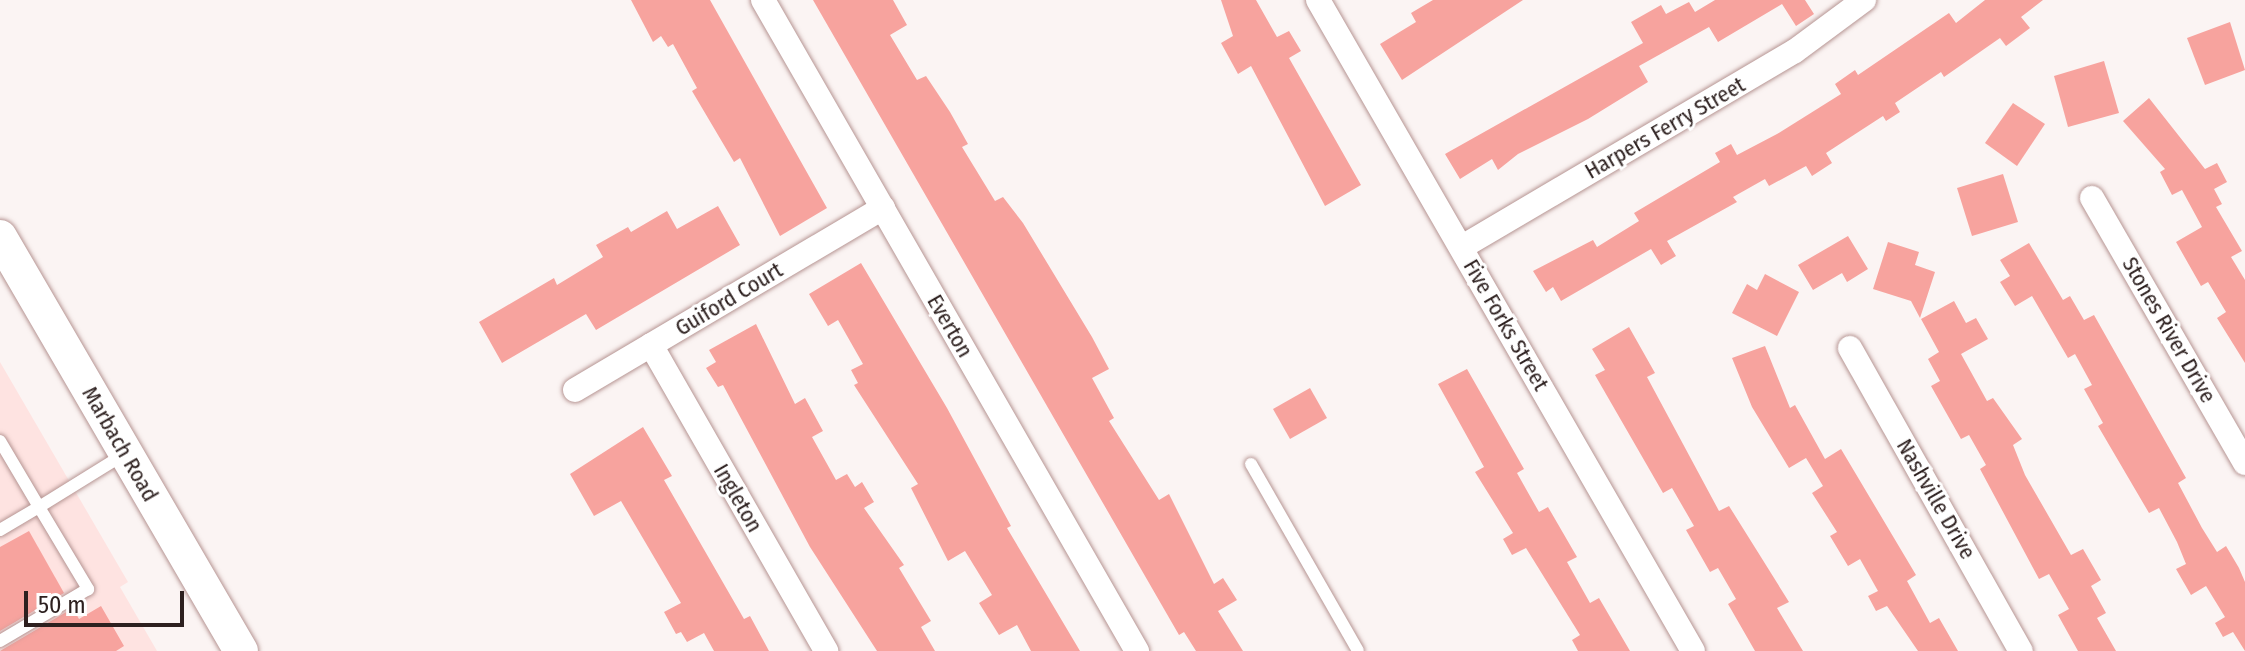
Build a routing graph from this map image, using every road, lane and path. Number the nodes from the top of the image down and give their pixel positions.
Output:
1 (763, 0) edge
2 (1319, 0) edge
3 (1864, 0) edge
4 (2092, 198) dead end
5 (883, 208) junction
6 (0, 237) edge
7 (1462, 247) junction
8 (651, 345) junction
9 (1850, 348) dead end
10 (575, 390) dead end
11 (0, 441) edge
12 (126, 453) junction
13 (2245, 463) edge
14 (1251, 464) dead end
15 (39, 507) junction
16 (0, 530) edge
17 (0, 641) edge
18 (241, 651) edge
19 (826, 651) edge
20 (1137, 651) edge
21 (1358, 651) edge
22 (1693, 651) edge
23 (2021, 651) edge

1 - 5 street, Everton
2 - 7 street, Five Forks Street
3 - 7 street, Harpers Ferry Street
4 - 13 street, Stones River Drive
5 - 8 street, Guiford Court
5 - 20 street, Everton
6 - 12 main road, Marbach Road
7 - 22 street, Five Forks Street
8 - 10 street, Guiford Court
8 - 19 street, Ingleton
9 - 23 street, Nashville Drive
11 - 15 lane
12 - 15 lane
12 - 18 main road, Marbach Road
14 - 21 lane
15 - 16 lane
15 - 17 lane

